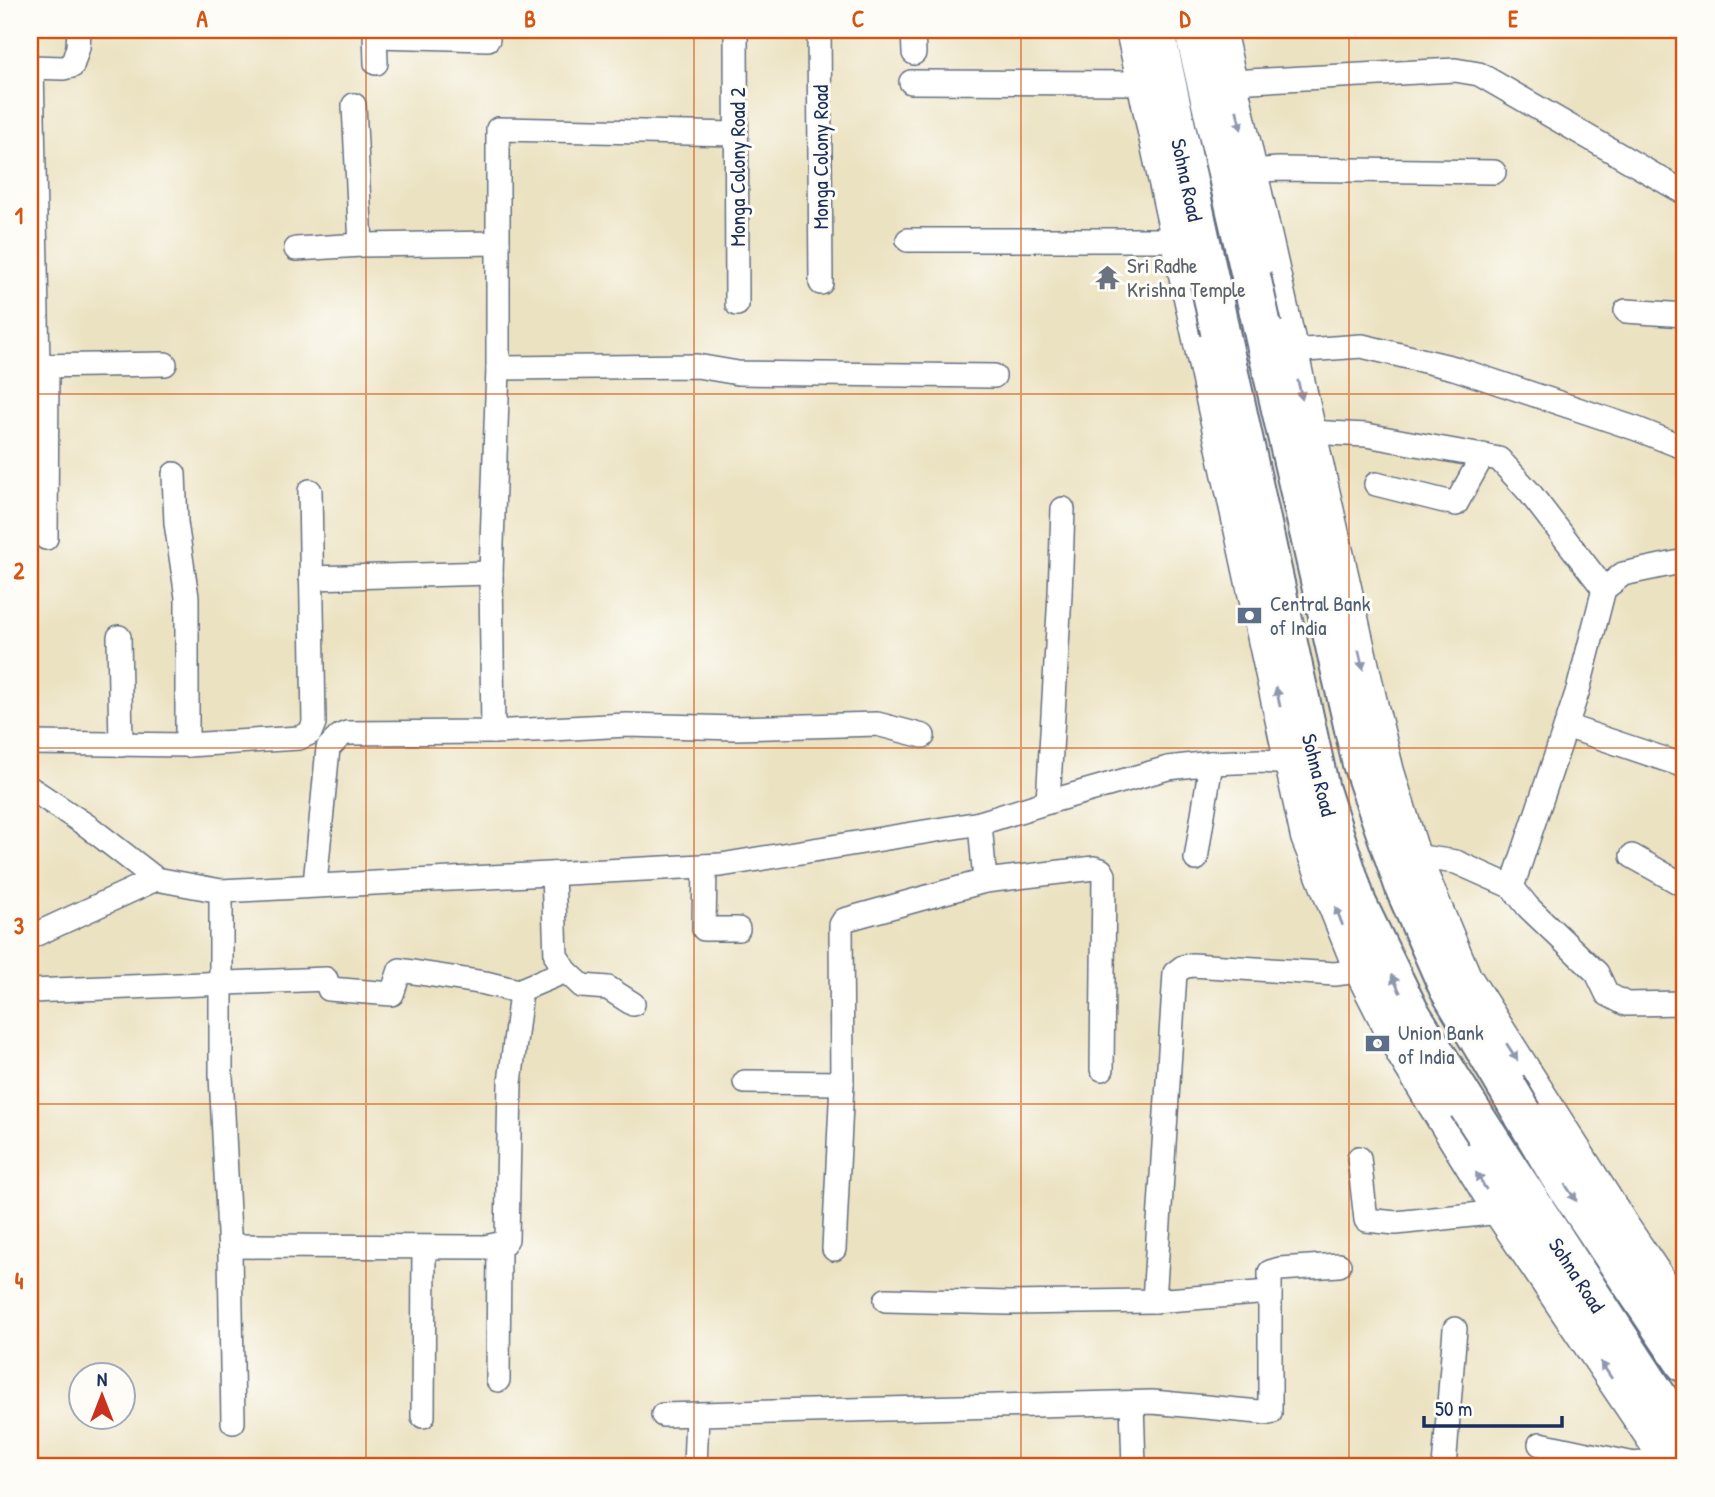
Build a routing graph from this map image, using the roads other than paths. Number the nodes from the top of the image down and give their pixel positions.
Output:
1 (79, 30) edge
2 (736, 30) edge
3 (820, 30) edge
4 (913, 30) edge
5 (1132, 30) edge
6 (1155, 30) edge
7 (1194, 30) edge
8 (1219, 30) edge
9 (375, 33) edge
10 (488, 39) dead end
11 (914, 53) dead end
12 (376, 63) dead end
13 (31, 67) edge
14 (911, 82) dead end
15 (1231, 82) junction
16 (1143, 83) junction
17 (354, 106) dead end
18 (736, 134) junction
19 (1251, 171) junction
20 (1494, 173) dead end
21 (1685, 192) edge
22 (32, 230) edge
23 (908, 240) dead end
24 (1177, 240) junction
25 (498, 243) junction
26 (361, 245) junction
27 (296, 249) dead end
28 (821, 284) dead end
29 (1264, 298) junction
30 (737, 304) dead end
31 (1208, 309) junction
32 (1626, 311) dead end
33 (1685, 315) edge
34 (1291, 351) junction
35 (165, 364) dead end
36 (38, 366) edge
37 (498, 368) junction
38 (994, 376) dead end
39 (1310, 432) junction
40 (1685, 448) edge
41 (1483, 455) junction
42 (174, 474) dead end
43 (1376, 484) dead end
44 (310, 491) dead end
45 (1063, 509) dead end
46 (46, 538) dead end
47 (1685, 561) edge
48 (491, 573) junction
49 (311, 578) junction
50 (1604, 589) junction
51 (119, 637) dead end
52 (1566, 726) junction
53 (493, 732) junction
54 (923, 736) dead end
55 (30, 743) edge
56 (121, 745) junction
57 (187, 745) junction
58 (1212, 762) junction
59 (1292, 763) junction
60 (1685, 766) edge
61 (30, 788) edge
62 (1048, 802) junction
63 (980, 823) junction
64 (1414, 856) junction
65 (1632, 856) dead end
66 (1196, 859) dead end
67 (705, 866) junction
68 (553, 874) junction
69 (156, 879) junction
70 (985, 881) junction
71 (316, 884) junction
72 (1685, 886) edge
73 (1512, 887) junction
74 (221, 891) junction
75 (738, 929) dead end
76 (30, 937) edge
77 (1359, 967) junction
78 (566, 971) junction
79 (220, 984) junction
80 (30, 991) edge
81 (519, 991) junction
82 (634, 1003) dead end
83 (1685, 1003) edge
84 (1102, 1069) dead end
85 (746, 1082) dead end
86 (842, 1083) junction
87 (1521, 1096) junction
88 (1469, 1125) junction
89 (1359, 1158) dead end
90 (1500, 1212) junction
91 (499, 1244) junction
92 (230, 1246) junction
93 (424, 1248) junction
94 (834, 1249) dead end
95 (1339, 1265) dead end
96 (1270, 1292) junction
97 (886, 1300) dead end
98 (1154, 1301) junction
99 (1684, 1314) edge
100 (1455, 1329) dead end
101 (1685, 1363) edge
102 (498, 1380) dead end
103 (1132, 1403) junction
104 (663, 1415) dead end
105 (697, 1415) junction
106 (423, 1416) dead end
107 (233, 1422) dead end
108 (1540, 1444) dead end
109 (1674, 1455) edge
110 (695, 1467) edge
111 (1134, 1467) edge
112 (1444, 1467) edge

1 - 13 street
2 - 18 street, Monga Colony Road 2
3 - 28 street, Monga Colony Road
4 - 11 street
5 - 16 main road
6 - 31 highway, Sohna Road
7 - 29 highway, Sohna Road
8 - 15 main road
9 - 10 street
9 - 12 street
13 - 22 street
14 - 16 street
15 -> 19 main road
15 - 21 street
16 - 24 main road
17 - 26 street
18 - 25 street
18 - 30 street, Monga Colony Road 2
19 - 20 street
19 - 29 main road
22 - 36 street
23 - 24 street
24 - 31 main road
25 - 26 street
25 - 37 street
26 - 27 street
29 - 31 main road
29 - 34 main road
29 - 87 highway, Sohna Road
59 -> 31 main road
88 -> 31 highway, Sohna Road
32 - 33 street
34 -> 39 main road
34 - 40 street
35 - 36 street
36 - 46 street
37 - 38 street
37 - 48 street
39 - 41 street
39 -> 64 main road
41 - 43 street
41 - 50 street
42 - 57 street
44 - 49 street
45 - 62 street
47 - 50 street
48 - 49 street
48 - 53 street
49 - 57 street
50 - 52 street
51 - 56 street
52 - 60 street
52 - 73 street
53 - 54 street
53 - 71 street
55 - 56 street
56 - 57 street
58 - 59 street
58 - 62 street
58 - 66 street
77 -> 59 main road
61 - 69 street
62 - 63 street
63 - 67 street
63 - 70 street
64 - 73 street
64 -> 87 main road
65 - 72 street
67 - 68 street
67 - 75 street
68 - 71 street
68 - 78 street
69 - 74 street
69 - 76 street
70 - 84 street
70 - 86 street
71 - 74 street
73 - 83 street
74 - 79 street
77 - 88 main road
77 - 98 street
78 - 81 street
78 - 82 street
79 - 80 street
79 - 81 street
79 - 92 street
81 - 91 street
85 - 86 street
86 - 94 street
87 - 88 main road
87 - 99 main road
87 -> 101 highway, Sohna Road
90 -> 88 main road
88 - 109 highway, Sohna Road
89 - 90 street
109 -> 90 main road
91 - 93 street
91 - 102 street
92 - 93 street
92 - 107 street
93 - 106 street
95 - 96 street
96 - 98 street
96 - 103 street
97 - 98 street
100 - 112 street
103 - 105 street
103 - 111 street
104 - 105 street
105 - 110 street
108 - 109 street

